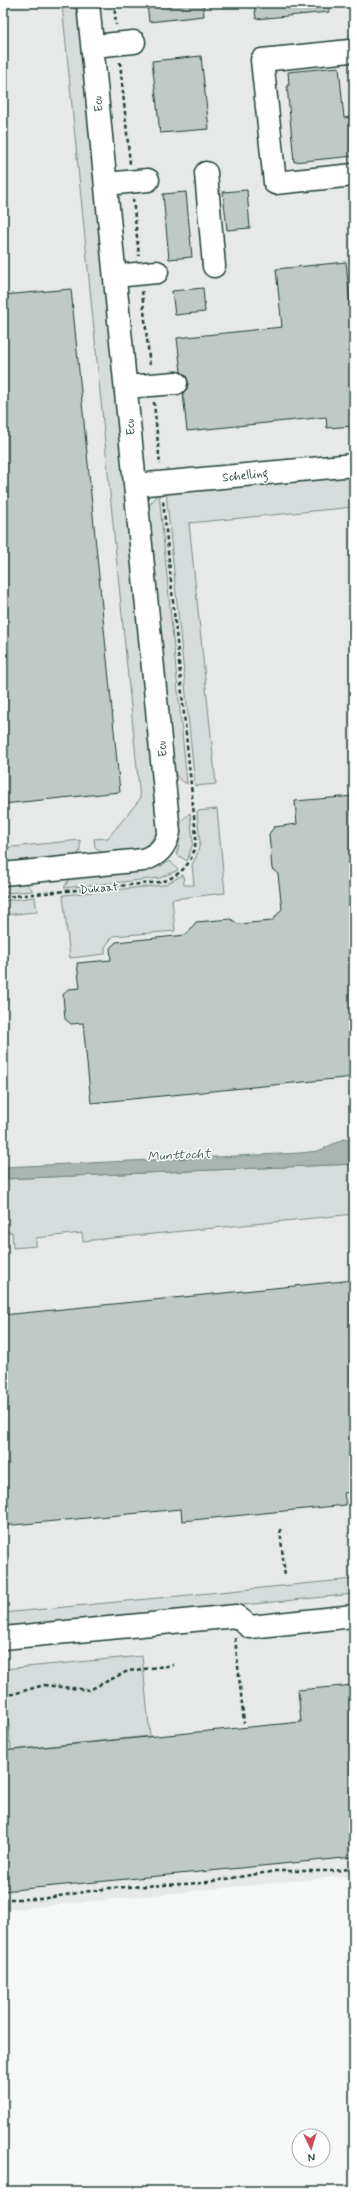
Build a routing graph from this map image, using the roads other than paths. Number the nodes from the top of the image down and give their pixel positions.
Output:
1 (88, 3) edge
2 (126, 43) road end
3 (93, 46) junction
4 (350, 51) dead end
5 (206, 173) dead end
6 (354, 175) edge
7 (140, 180) road end
8 (106, 184) junction
9 (214, 266) dead end
10 (149, 273) road end
11 (115, 276) junction
12 (176, 383) dead end
13 (126, 387) junction
14 (354, 465) edge
15 (136, 485) junction
16 (162, 849) joint
17 (3, 874) edge
18 (354, 1616) edge
19 (3, 1638) edge

1 - 3 street, Ecu
2 - 3 street
3 - 8 street, Ecu
4 - 6 street
5 - 9 street
7 - 8 street
8 - 11 street, Ecu
10 - 11 street
11 - 13 street, Ecu
12 - 13 street
13 - 15 street, Ecu
14 - 15 street, Schelling
15 - 16 street, Ecu
16 - 17 street, Dukaat
18 - 19 street

